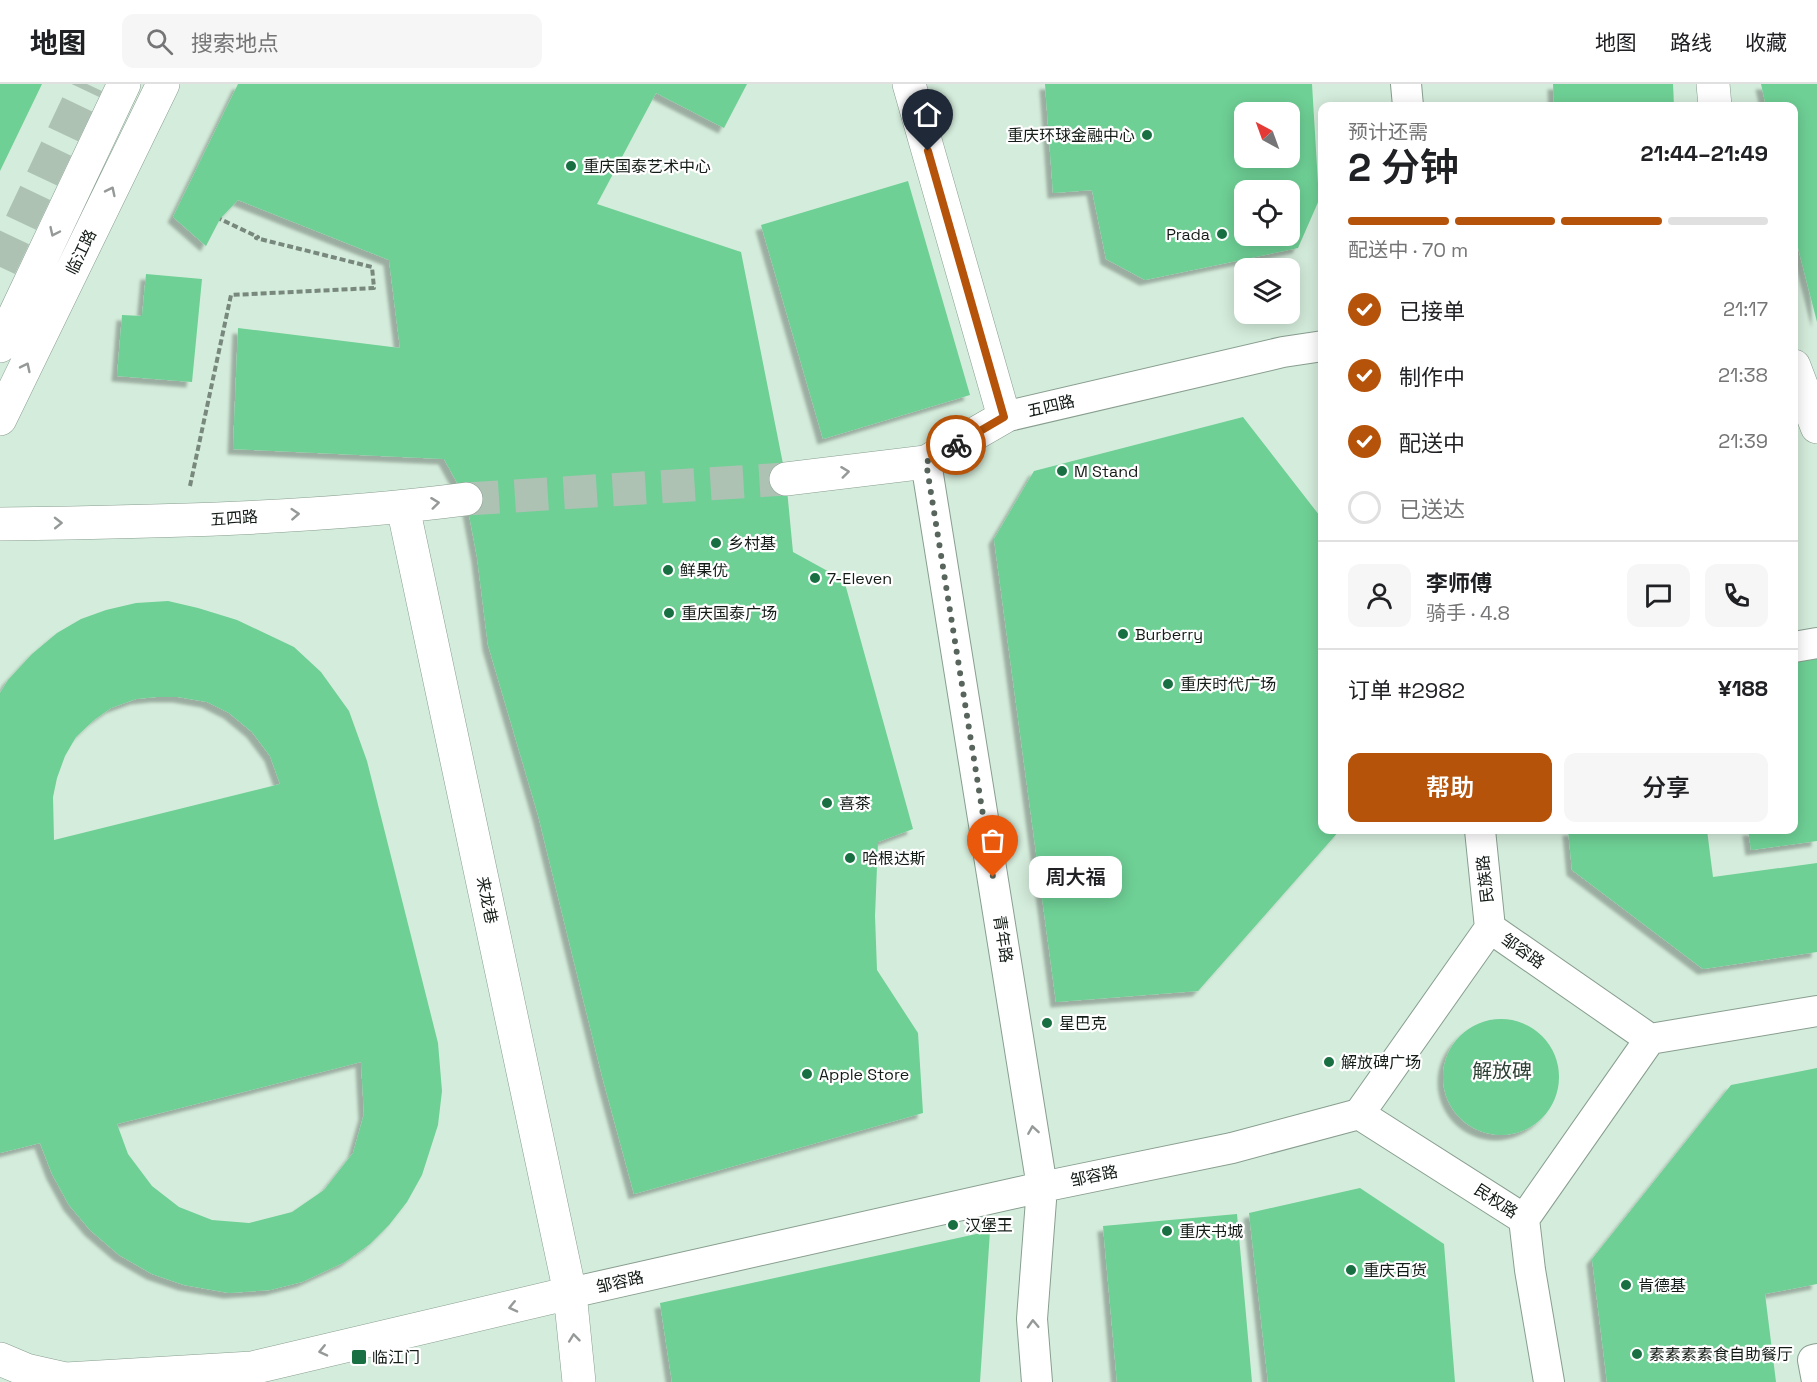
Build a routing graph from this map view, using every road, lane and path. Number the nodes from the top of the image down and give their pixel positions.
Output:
1 (124, 84) edge
2 (163, 84) edge
3 (909, 84) edge
4 (1406, 84) edge
5 (1713, 84) edge
6 (1408, 102) edge
7 (1715, 102) edge
8 (220, 219) dead end
9 (0, 346) edge
10 (1318, 347) edge
11 (1798, 377) edge
12 (1004, 417) junction
13 (0, 419) edge
14 (1817, 427) edge
15 (926, 462) junction
16 (786, 479) tunnel mouth
17 (466, 499) tunnel mouth
18 (404, 507) junction
19 (183, 521) junction
20 (0, 524) edge
21 (1817, 643) edge
22 (1798, 645) edge
23 (1480, 834) edge
24 (1490, 928) junction
25 (1817, 1011) edge
26 (1650, 1039) junction
27 (1359, 1114) junction
28 (1042, 1187) junction
29 (1524, 1219) junction
30 (570, 1293) junction
31 (0, 1359) edge
32 (1817, 1359) edge
33 (243, 1375) edge
34 (68, 1381) edge
35 (1817, 1381) edge
36 (579, 1382) edge
37 (1037, 1382) edge
38 (1549, 1382) edge

1 -> 9 street, 临江路
13 -> 2 street, 临江路
3 - 12 street
4 - 6 street
5 - 7 street
8 - 19 path
10 - 12 street, 五四路
11 - 14 street
12 - 15 street, 五四路
16 -> 15 street, 五四路
28 -> 15 street, 青年路
18 -> 17 street, 五四路
19 -> 18 street, 五四路
18 - 30 street, 来龙巷
20 -> 19 street, 五四路
21 - 22 street
23 - 24 street, 民族路
24 - 26 street, 邹容路
24 - 27 street, 邹容路
25 - 26 street
26 - 29 street
27 - 28 street, 邹容路
27 - 29 street, 民权路
28 - 30 street, 邹容路
37 -> 28 street, 青年路
29 - 38 street, 民权路
30 -> 33 street, 邹容路
36 -> 30 street, 来龙巷
31 - 34 street, 邹容路
32 - 35 street
33 - 34 street, 邹容路

